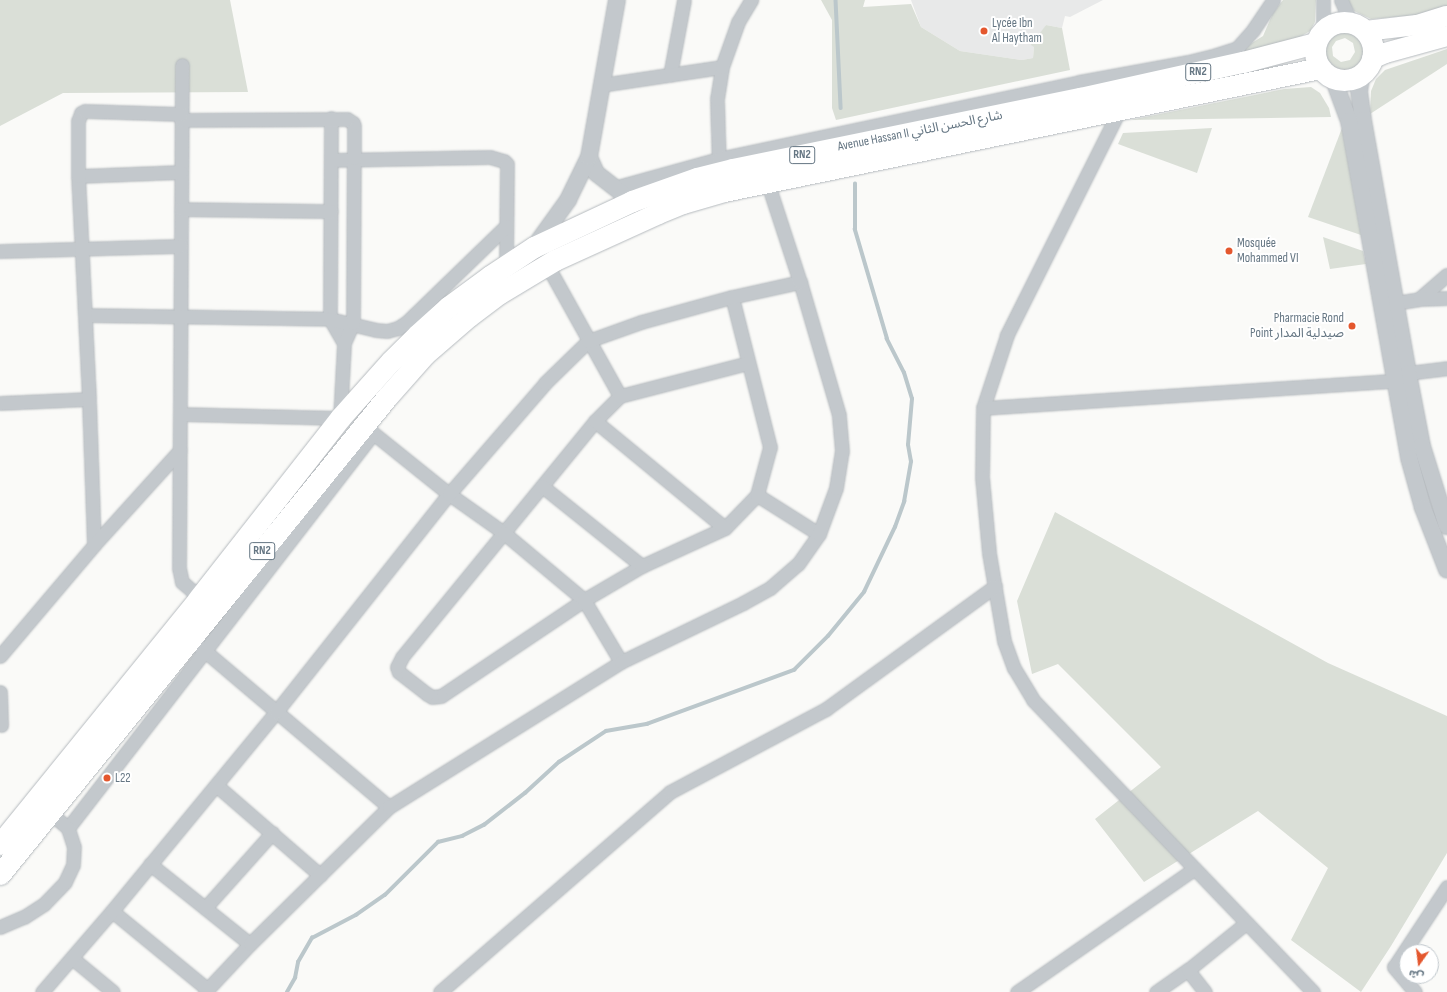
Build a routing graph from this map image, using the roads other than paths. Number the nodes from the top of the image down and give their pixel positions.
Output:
1 (617, 0) edge
2 (684, 0) edge
3 (751, 0) edge
4 (1273, 0) edge
5 (1324, 0) edge
6 (1342, 0) edge
7 (1447, 16) edge
8 (1358, 27) junction
9 (1319, 36) junction
10 (1447, 36) edge
11 (182, 65) dead end
12 (722, 67) junction
13 (1367, 67) junction
14 (1326, 73) junction
15 (670, 75) junction
16 (601, 84) junction
17 (1117, 114) junction
18 (181, 117) junction
19 (331, 118) junction
20 (589, 157) junction
21 (354, 158) junction
22 (332, 160) junction
23 (181, 172) junction
24 (78, 176) junction
25 (722, 180) junction
26 (770, 190) junction
27 (624, 194) junction
28 (181, 209) junction
29 (331, 211) junction
30 (636, 223) junction
31 (506, 226) junction
32 (181, 246) junction
33 (534, 247) junction
34 (82, 248) junction
35 (0, 251) edge
36 (551, 262) junction
37 (506, 266) junction
38 (1447, 275) edge
39 (800, 282) junction
40 (732, 297) junction
41 (1447, 298) edge
42 (1419, 299) junction
43 (1395, 303) junction
44 (85, 316) junction
45 (181, 316) junction
46 (330, 318) junction
47 (353, 323) junction
48 (588, 341) junction
49 (344, 343) junction
50 (748, 363) junction
51 (1447, 368) edge
52 (1401, 377) junction
53 (620, 396) junction
54 (89, 399) junction
55 (0, 403) edge
56 (983, 408) junction
57 (180, 414) junction
58 (340, 418) junction
59 (595, 421) junction
60 (367, 431) junction
61 (180, 450) junction
62 (542, 486) junction
63 (449, 494) junction
64 (757, 496) junction
65 (1447, 526) edge
66 (725, 528) junction
67 (504, 533) junction
68 (819, 534) junction
69 (94, 545) junction
70 (642, 566) junction
71 (1447, 570) edge
72 (995, 586) junction
73 (584, 600) junction
74 (207, 603) junction
75 (198, 645) junction
76 (0, 656) edge
77 (621, 662) junction
78 (0, 692) edge
79 (276, 712) junction
80 (1, 725) dead end
81 (216, 785) junction
82 (389, 807) junction
83 (50, 813) junction
84 (68, 828) junction
85 (272, 833) junction
86 (8, 836) edge
87 (150, 864) junction
88 (1194, 869) junction
89 (0, 874) edge
90 (320, 875) junction
91 (1447, 887) edge
92 (205, 908) junction
93 (112, 911) junction
94 (1246, 923) junction
95 (0, 927) edge
96 (250, 944) junction
97 (72, 958) junction
98 (1188, 970) junction
99 (206, 991) edge
100 (42, 992) edge
101 (114, 992) edge
102 (440, 992) edge
103 (1016, 992) edge
104 (1156, 992) edge
105 (1206, 992) edge
106 (1313, 992) edge
107 (1415, 992) edge

1 - 16 street
2 - 15 street
3 - 12 street
4 - 25 street
5 - 9 street
6 - 8 street
7 - 8 main road, RN2
8 - 9 highway, RN2
8 - 13 highway
9 - 14 highway
9 - 25 highway, Avenue Hassan II شارع الحسن الثاني / RN2
10 - 13 main road, RN2
11 - 18 street
12 - 15 street
12 - 25 street
13 - 14 highway, RN2
13 - 43 street
14 - 17 highway, Avenue Hassan II شارع الحسن الثاني / RN2
14 - 52 street
15 - 16 street
16 - 20 street
17 - 25 highway, Avenue Hassan II شارع الحسن الثاني / RN2
17 - 26 street
17 - 56 street
18 - 19 street
18 - 23 street
18 - 24 street
19 - 21 street
19 - 22 street
20 - 27 street
20 - 33 street
21 - 22 street
21 - 31 street
21 - 47 street
22 - 29 street
23 - 24 street
23 - 28 street
24 - 34 street
25 - 26 street
25 - 27 highway, Avenue Hassan II شارع الحسن الثاني / RN2
25 - 30 highway, Avenue Hassan II شارع الحسن الثاني / RN2
26 - 39 street
27 - 30 highway
27 - 33 highway, Avenue Hassan II شارع الحسن الثاني / RN2
28 - 29 street
28 - 32 street
29 - 46 street
30 - 36 highway, Avenue Hassan II شارع الحسن الثاني / RN2
31 - 37 street
31 - 47 street
32 - 34 street
32 - 45 street
33 - 36 highway
33 - 37 highway, RN2
34 - 35 street
34 - 44 street
36 - 48 street
36 - 60 highway, RN2
37 - 58 highway, RN2
38 - 42 street
39 - 40 street
39 - 68 street
40 - 48 street
40 - 50 street
41 - 42 street
42 - 43 street
43 - 52 street
44 - 45 street
44 - 54 street
45 - 46 street
45 - 57 street
46 - 47 street
46 - 49 street
47 - 49 street
48 - 53 street
48 - 63 street
49 - 58 street
50 - 53 street
50 - 64 street
51 - 52 street
52 - 56 street
52 - 65 street
52 - 71 street
53 - 59 street
54 - 55 street
54 - 69 street
56 - 72 street
57 - 58 street
57 - 61 street
58 - 74 highway, RN2
59 - 62 street
59 - 66 street
60 - 63 street
60 - 74 highway, RN2
60 - 75 street
61 - 69 street
61 - 74 street
62 - 67 street
62 - 70 street
63 - 67 street
63 - 79 street
64 - 66 street
64 - 68 street
66 - 70 street
67 - 73 street
67 - 73 street
68 - 77 street
69 - 76 street
70 - 73 street
72 - 88 street
72 - 102 street
73 - 77 street
74 - 75 highway, RN2
74 - 86 highway, RN2
75 - 79 street
75 - 83 highway, RN2
75 - 84 street
77 - 82 street
78 - 80 street
79 - 81 street
79 - 82 street
81 - 85 street
81 - 87 street
82 - 90 street
83 - 84 street
83 - 86 highway, RN2
84 - 95 street
85 - 90 street
85 - 92 street
86 - 89 highway, RN2
87 - 92 street
87 - 93 street
88 - 94 street
88 - 103 street
90 - 96 street
91 - 107 street
92 - 96 street
93 - 97 street
93 - 99 street
94 - 98 street
94 - 106 street
96 - 99 street
97 - 100 street
97 - 101 street
98 - 104 street
98 - 105 street

